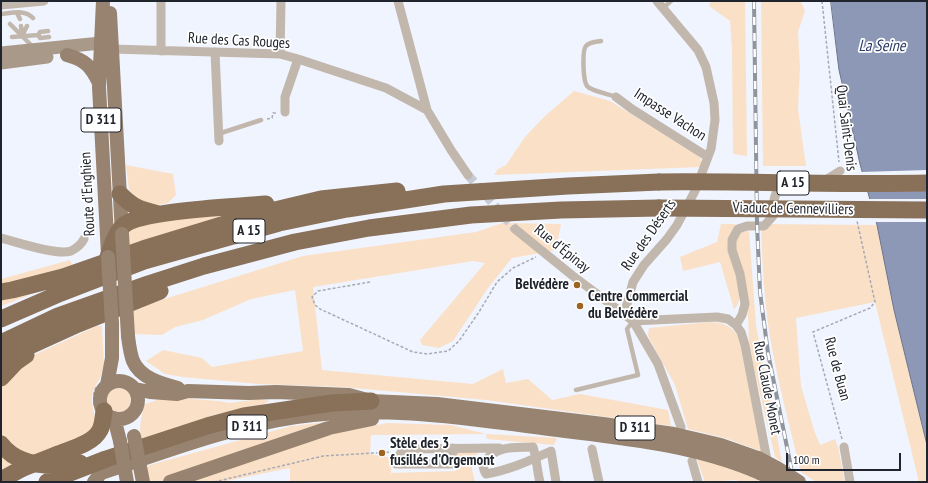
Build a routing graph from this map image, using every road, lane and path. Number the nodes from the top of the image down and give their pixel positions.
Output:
1 (43, 1) edge
2 (103, 1) edge
3 (110, 1) edge
4 (161, 1) edge
5 (281, 1) edge
6 (398, 1) edge
7 (671, 1) edge
8 (822, 1) edge
9 (660, 4) edge
10 (1, 5) edge
11 (20, 12) junction
12 (1, 14) edge
13 (27, 18) dead end
14 (33, 18) dead end
15 (20, 19) dead end
16 (10, 24) dead end
17 (21, 26) dead end
18 (27, 26) dead end
19 (34, 29) dead end
20 (48, 31) dead end
21 (32, 35) junction
22 (38, 35) junction
23 (22, 36) junction
24 (49, 37) dead end
25 (12, 38) dead end
26 (601, 41) dead end
27 (105, 47) junction
28 (36, 50) junction
29 (161, 51) junction
30 (215, 52) junction
31 (1, 53) edge
32 (280, 54) junction
33 (67, 55) junction
34 (298, 58) junction
35 (1, 63) edge
36 (99, 83) junction
37 (616, 96) joint
38 (427, 110) junction
39 (285, 112) joint
40 (261, 120) joint
41 (219, 138) joint
42 (708, 157) junction
43 (840, 171) joint
44 (468, 175) tunnel mouth
45 (927, 182) edge
46 (120, 194) junction
47 (444, 194) junction
48 (293, 205) junction
49 (927, 210) edge
50 (158, 214) junction
51 (856, 220) dead end
52 (516, 229) tunnel mouth
53 (116, 234) junction
54 (1, 238) edge
55 (84, 239) dead end
56 (545, 253) junction
57 (108, 257) joint
58 (204, 266) junction
59 (370, 282) dead end
60 (1, 292) edge
61 (624, 315) junction
62 (1, 319) edge
63 (633, 322) junction
64 (736, 325) junction
65 (128, 336) junction
66 (51, 337) junction
67 (1, 343) edge
68 (1, 360) edge
69 (1, 378) edge
70 (107, 385) junction
71 (133, 387) junction
72 (576, 390) dead end
73 (188, 391) junction
74 (371, 401) junction
75 (399, 412) junction
76 (133, 413) junction
77 (109, 414) junction
78 (681, 427) dead end
79 (1, 444) edge
80 (844, 447) joint
81 (453, 448) junction
82 (502, 448) junction
83 (592, 450) dead end
84 (382, 453) dead end
85 (536, 458) junction
86 (692, 461) dead end
87 (100, 472) edge
88 (10, 474) edge
89 (47, 482) edge
90 (75, 482) edge
91 (127, 482) edge
92 (143, 482) edge
93 (170, 482) edge
94 (214, 482) edge
95 (540, 482) edge
96 (556, 482) edge
97 (599, 482) edge
98 (698, 482) edge
99 (772, 482) edge
100 (778, 482) edge
101 (799, 482) edge
102 (850, 482) edge

1 - 10 street
2 - 27 main road, Route d'Enghien / D 311
3 - 27 main road, Route d'Enghien / D 311
4 - 29 street
5 - 32 street
6 - 38 street
7 - 9 lane
8 - 43 path, Quai Saint-Denis
9 - 42 street, Rue des Déserts
11 - 12 lane
11 - 13 lane
11 - 14 lane
11 - 15 lane
16 - 23 lane
17 - 23 lane
18 - 23 lane
19 - 21 lane
20 - 22 lane
21 - 22 lane
21 - 23 lane
22 - 24 lane
23 - 25 lane
23 - 28 lane
26 - 37 lane
27 - 28 main road
27 - 29 street, Rue des Cas Rouges
27 - 33 main road
27 - 36 main road, Route d'Enghien / D 311
27 - 46 main road, Route d'Enghien / D 311
28 - 31 main road
29 - 30 street, Rue des Cas Rouges
30 - 32 street, Rue des Cas Rouges
30 - 41 street
32 - 34 street, Rue des Cas Rouges
33 - 35 main road
33 - 36 main road
34 - 38 street, Rue des Cas Rouges
34 - 39 street
36 - 53 main road, Route d'Enghien / D 311
37 - 42 street, Impasse Vachon
38 - 44 street
39 - 40 path
40 - 41 lane
42 - 61 street, Rue des Déserts
43 - 64 street
45 - 47 highway, Viaduc de Gennevilliers / A 15, bridge
46 - 50 highway
46 - 53 main road, Route d'Enghien / D 311
47 - 48 highway
47 - 62 highway, A 15
48 - 50 highway
48 - 60 highway
49 - 58 highway, Viaduc de Gennevilliers / A 15, bridge
50 - 53 highway
51 - 80 path, Rue de Buan
52 - 56 street, Rue d'Épinay
53 - 57 highway
53 - 65 main road, Route d'Enghien / D 311, bridge
54 - 55 street
56 - 59 path
56 - 61 street, Rue d'Épinay
57 - 70 main road, bridge
58 - 66 highway
58 - 67 highway, A 15
61 - 63 street, Rue d'Épinay
63 - 64 street
63 - 72 lane
63 - 78 street, Rue d'Épinay
64 - 99 street, Rue Claude Monet
65 - 71 main road, Route d'Enghien
65 - 73 main road, D 311
66 - 68 highway
66 - 69 highway
70 - 71 main road
70 - 77 main road
71 - 73 main road, D 311
71 - 76 main road
73 - 74 main road, D 311
74 - 87 highway
74 - 101 main road, D 311, bridge
75 - 87 main road, D 311
75 - 93 main road
75 - 100 main road, D 311, bridge
76 - 77 main road
76 - 92 main road, bridge
77 - 88 highway, bridge
77 - 91 main road, bridge
79 - 87 highway
80 - 102 street
81 - 81 street
81 - 82 street
82 - 85 street
82 - 85 street
83 - 97 street
84 - 94 path
85 - 95 street
85 - 96 street
86 - 98 street
87 - 89 highway
87 - 90 highway

